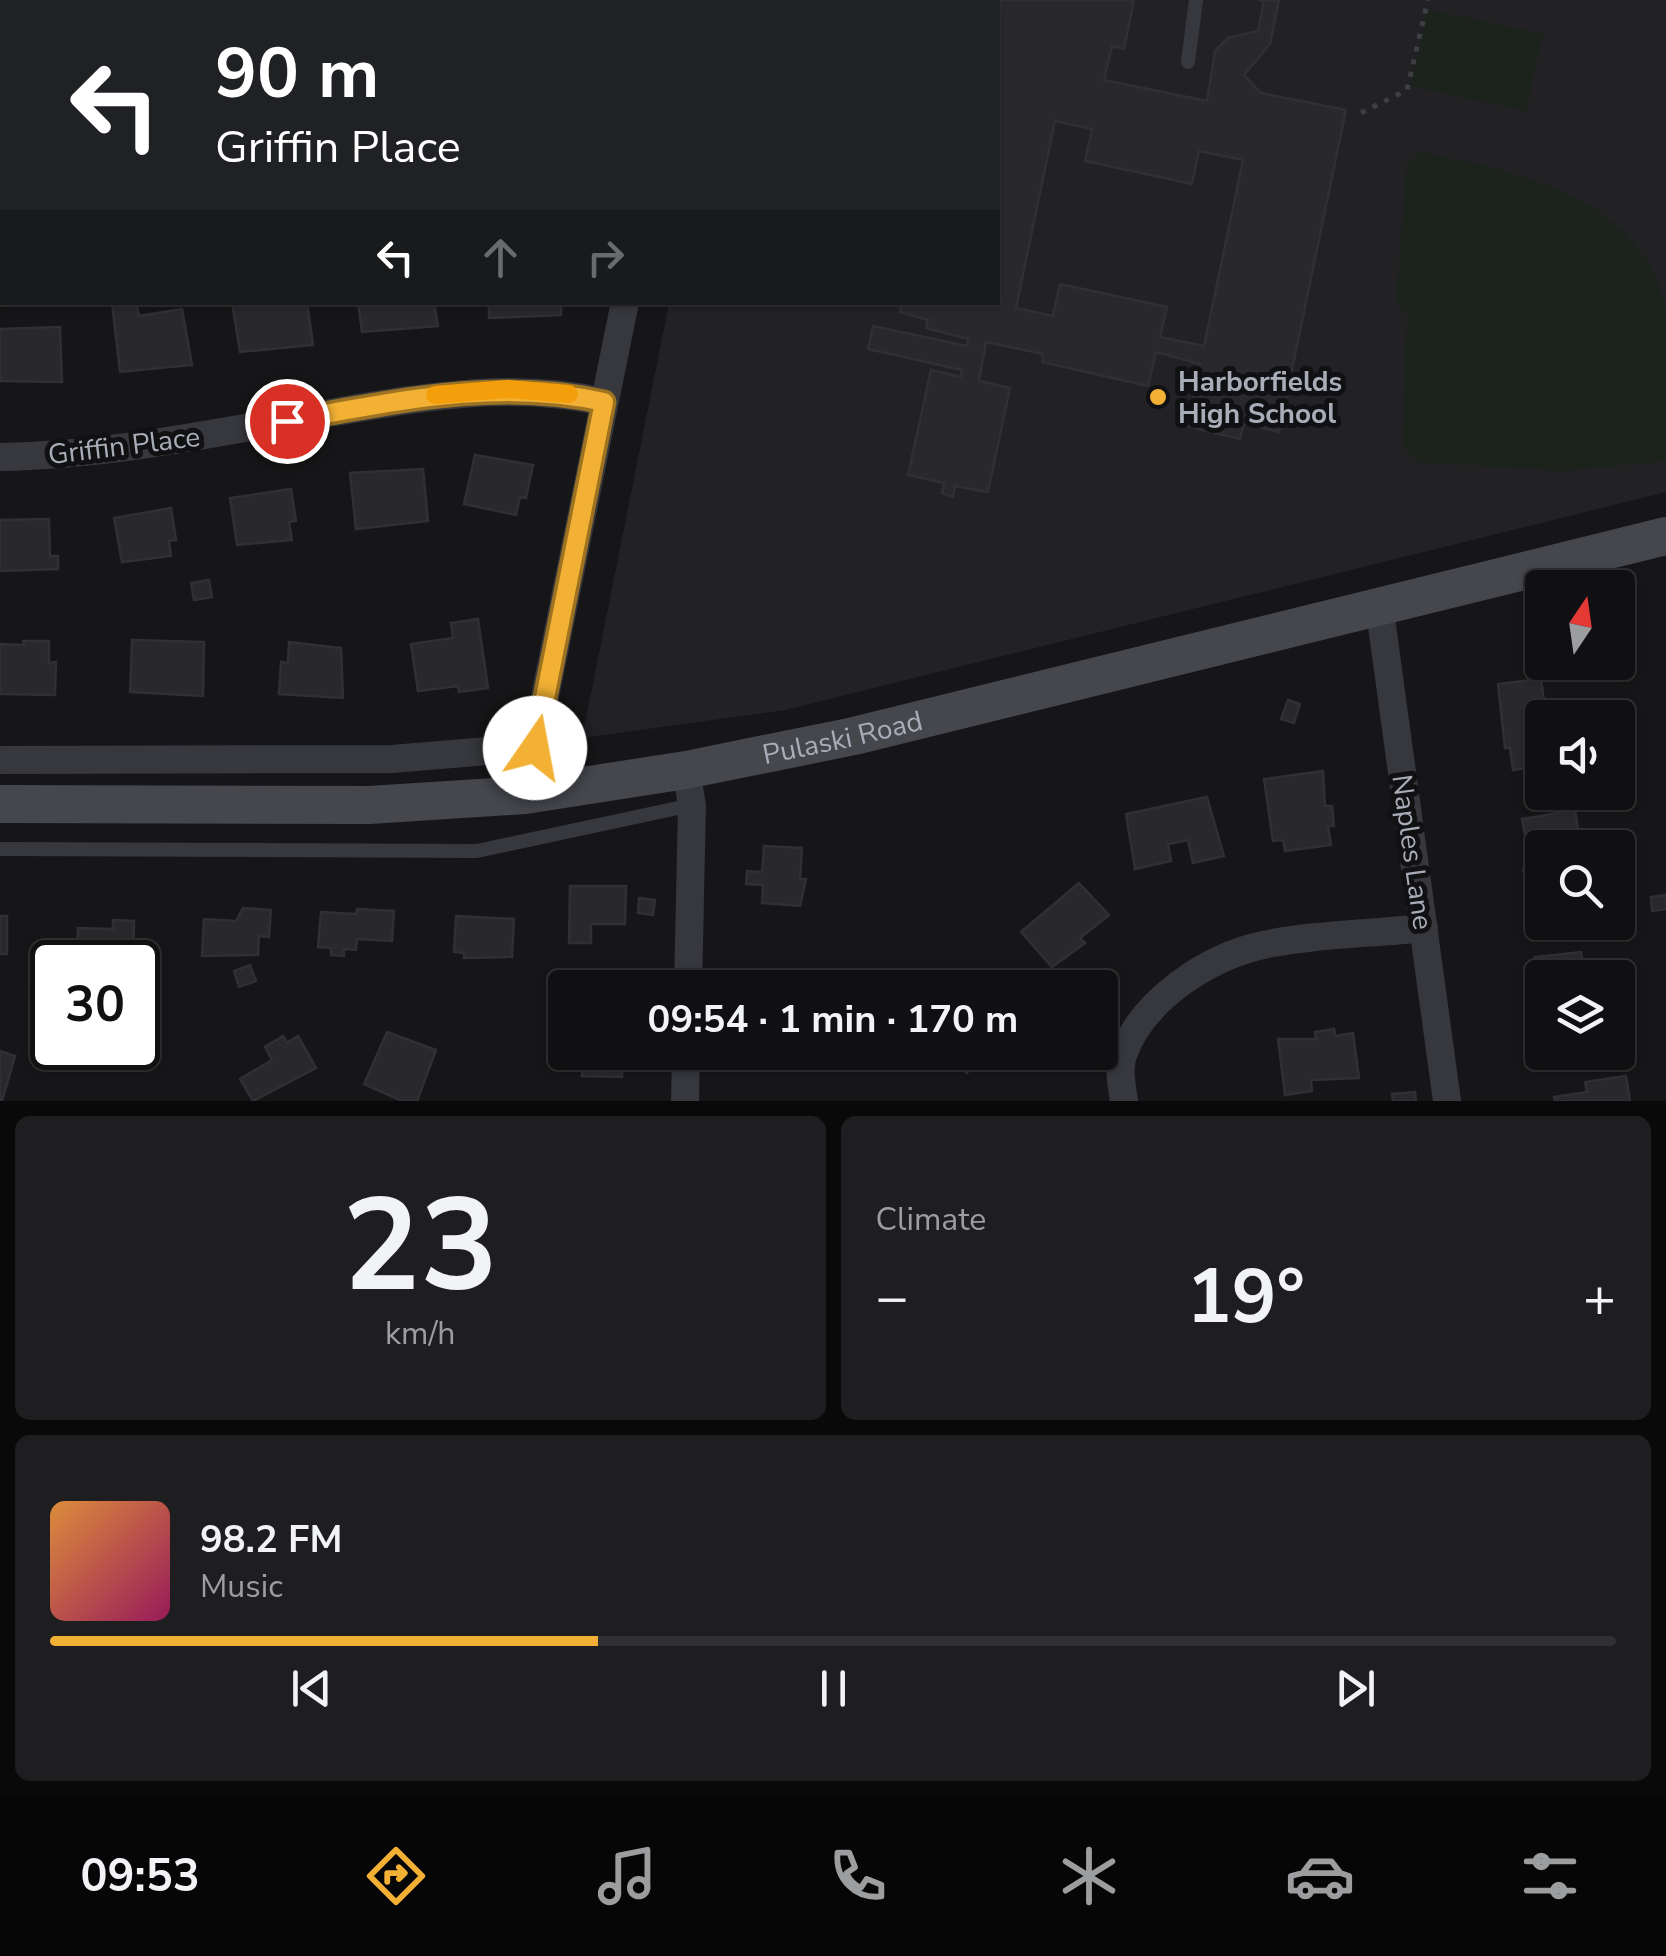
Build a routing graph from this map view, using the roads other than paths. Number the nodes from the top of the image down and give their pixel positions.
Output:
1 (1196, 0) edge
2 (1188, 62) dead end
3 (624, 305) edge
4 (604, 402) junction
5 (0, 457) edge
6 (1664, 541) edge
7 (1379, 604) junction
8 (535, 748) junction
9 (0, 760) edge
10 (689, 788) junction
11 (525, 795) junction
12 (0, 804) edge
13 (0, 849) edge
14 (1424, 928) junction
15 (688, 970) edge
16 (686, 1070) edge
17 (685, 1101) edge
18 (1124, 1101) edge
19 (1447, 1101) edge

1 - 2 lane
3 - 4 street
4 - 5 street, Griffin Place
4 - 8 street
6 - 7 main road, Pulaski Road
7 - 10 main road, Pulaski Road
7 - 14 street, Naples Lane
8 - 9 street
8 - 11 street
10 - 11 main road, Pulaski Road
10 - 13 lane
10 - 15 street
11 - 12 main road, Pulaski Road
14 - 18 street
14 - 19 street, Naples Lane
16 - 17 street

